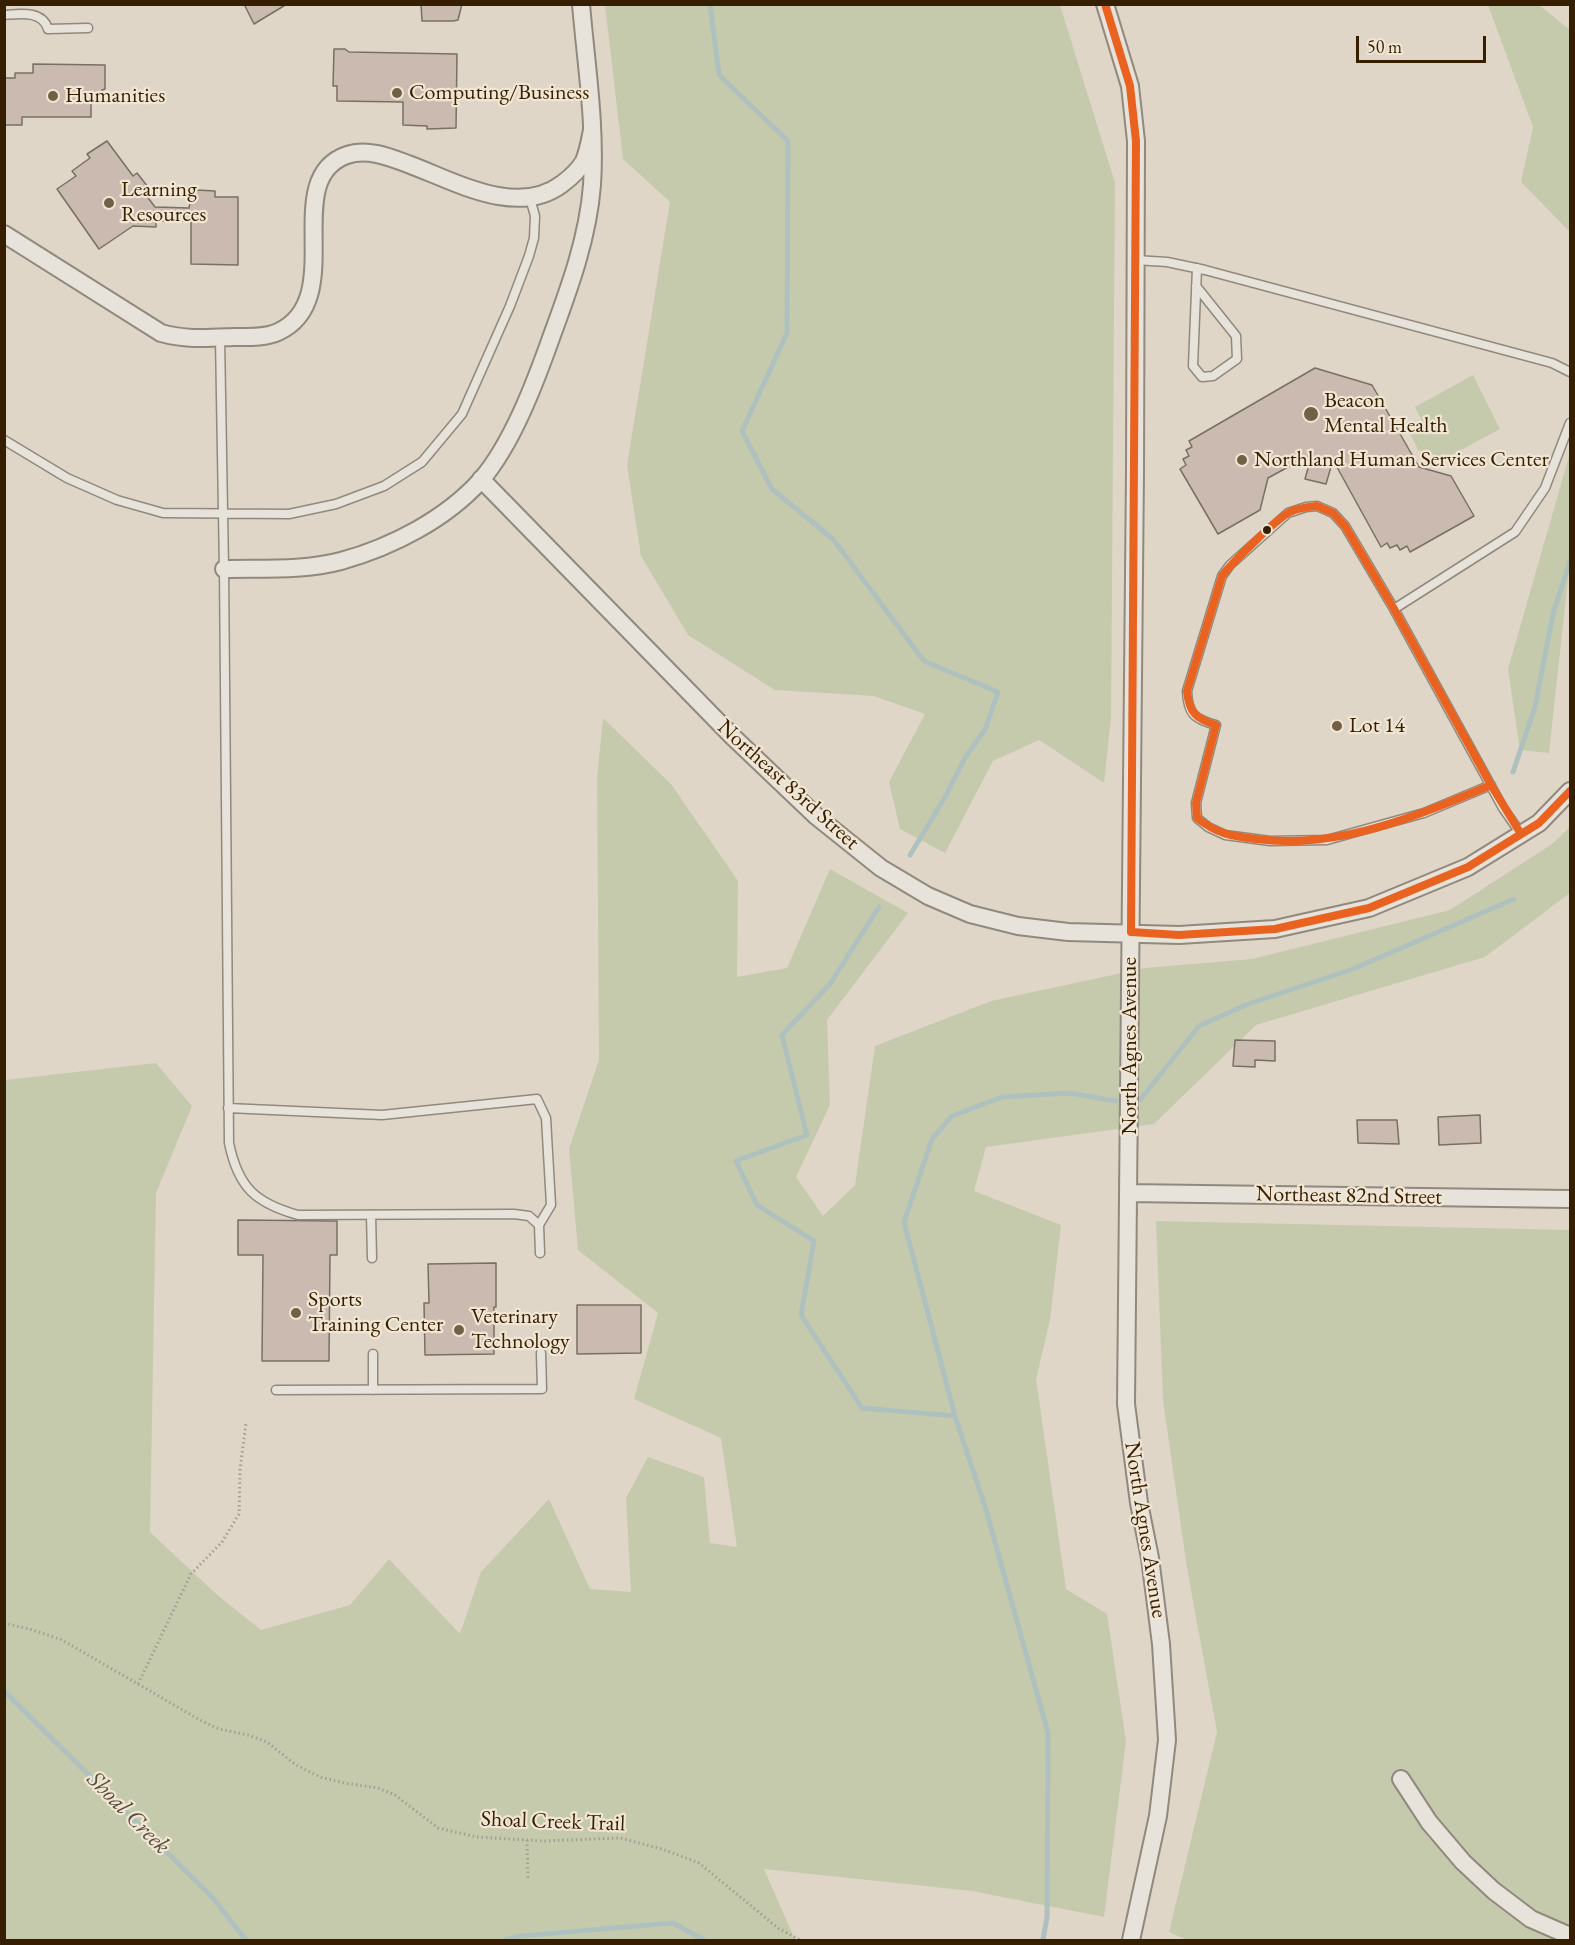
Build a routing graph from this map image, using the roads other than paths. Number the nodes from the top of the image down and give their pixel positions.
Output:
1 (581, 4) edge
2 (1105, 4) edge
3 (4, 15) edge
4 (88, 28) dead end
5 (592, 130) junction
6 (530, 198) junction
7 (4, 234) edge
8 (1136, 260) junction
9 (1197, 268) junction
10 (1196, 286) junction
11 (220, 338) junction
12 (1570, 372) edge
13 (1570, 423) edge
14 (4, 440) edge
15 (481, 479) junction
16 (223, 513) junction
17 (224, 569) junction
18 (1394, 609) junction
19 (1491, 785) junction
20 (1570, 791) edge
21 (1521, 834) junction
22 (1131, 932) junction
23 (228, 1108) junction
24 (1128, 1193) junction
25 (1570, 1199) edge
26 (371, 1215) junction
27 (539, 1225) junction
28 (540, 1253) dead end
29 (372, 1258) dead end
30 (542, 1353) dead end
31 (373, 1354) dead end
32 (276, 1390) dead end
33 (373, 1390) junction
34 (1401, 1779) dead end
35 (1570, 1936) edge
36 (1131, 1941) edge

1 - 5 street
2 - 8 street, North Agnes Avenue
3 - 4 lane
5 - 6 street
5 - 15 street
6 - 11 street
6 - 16 lane
7 - 11 street
8 - 9 lane
8 - 22 street, North Agnes Avenue
9 - 10 lane
9 - 12 lane
10 - 10 lane
11 - 16 lane
13 - 18 lane
14 - 16 lane
15 - 17 street
15 - 22 street, Northeast 83rd Street
16 - 17 lane
17 - 23 lane
18 - 19 lane
18 - 19 lane
19 - 21 lane
20 - 21 street, Northeast 83rd Street
21 - 22 street, Northeast 83rd Street
22 - 24 street, North Agnes Avenue
23 - 26 lane
23 - 27 lane
24 - 25 street, Northeast 82nd Street
24 - 36 street, North Agnes Avenue
26 - 27 lane
26 - 29 lane
27 - 28 lane
30 - 33 lane
31 - 33 lane
32 - 33 lane
34 - 35 street

